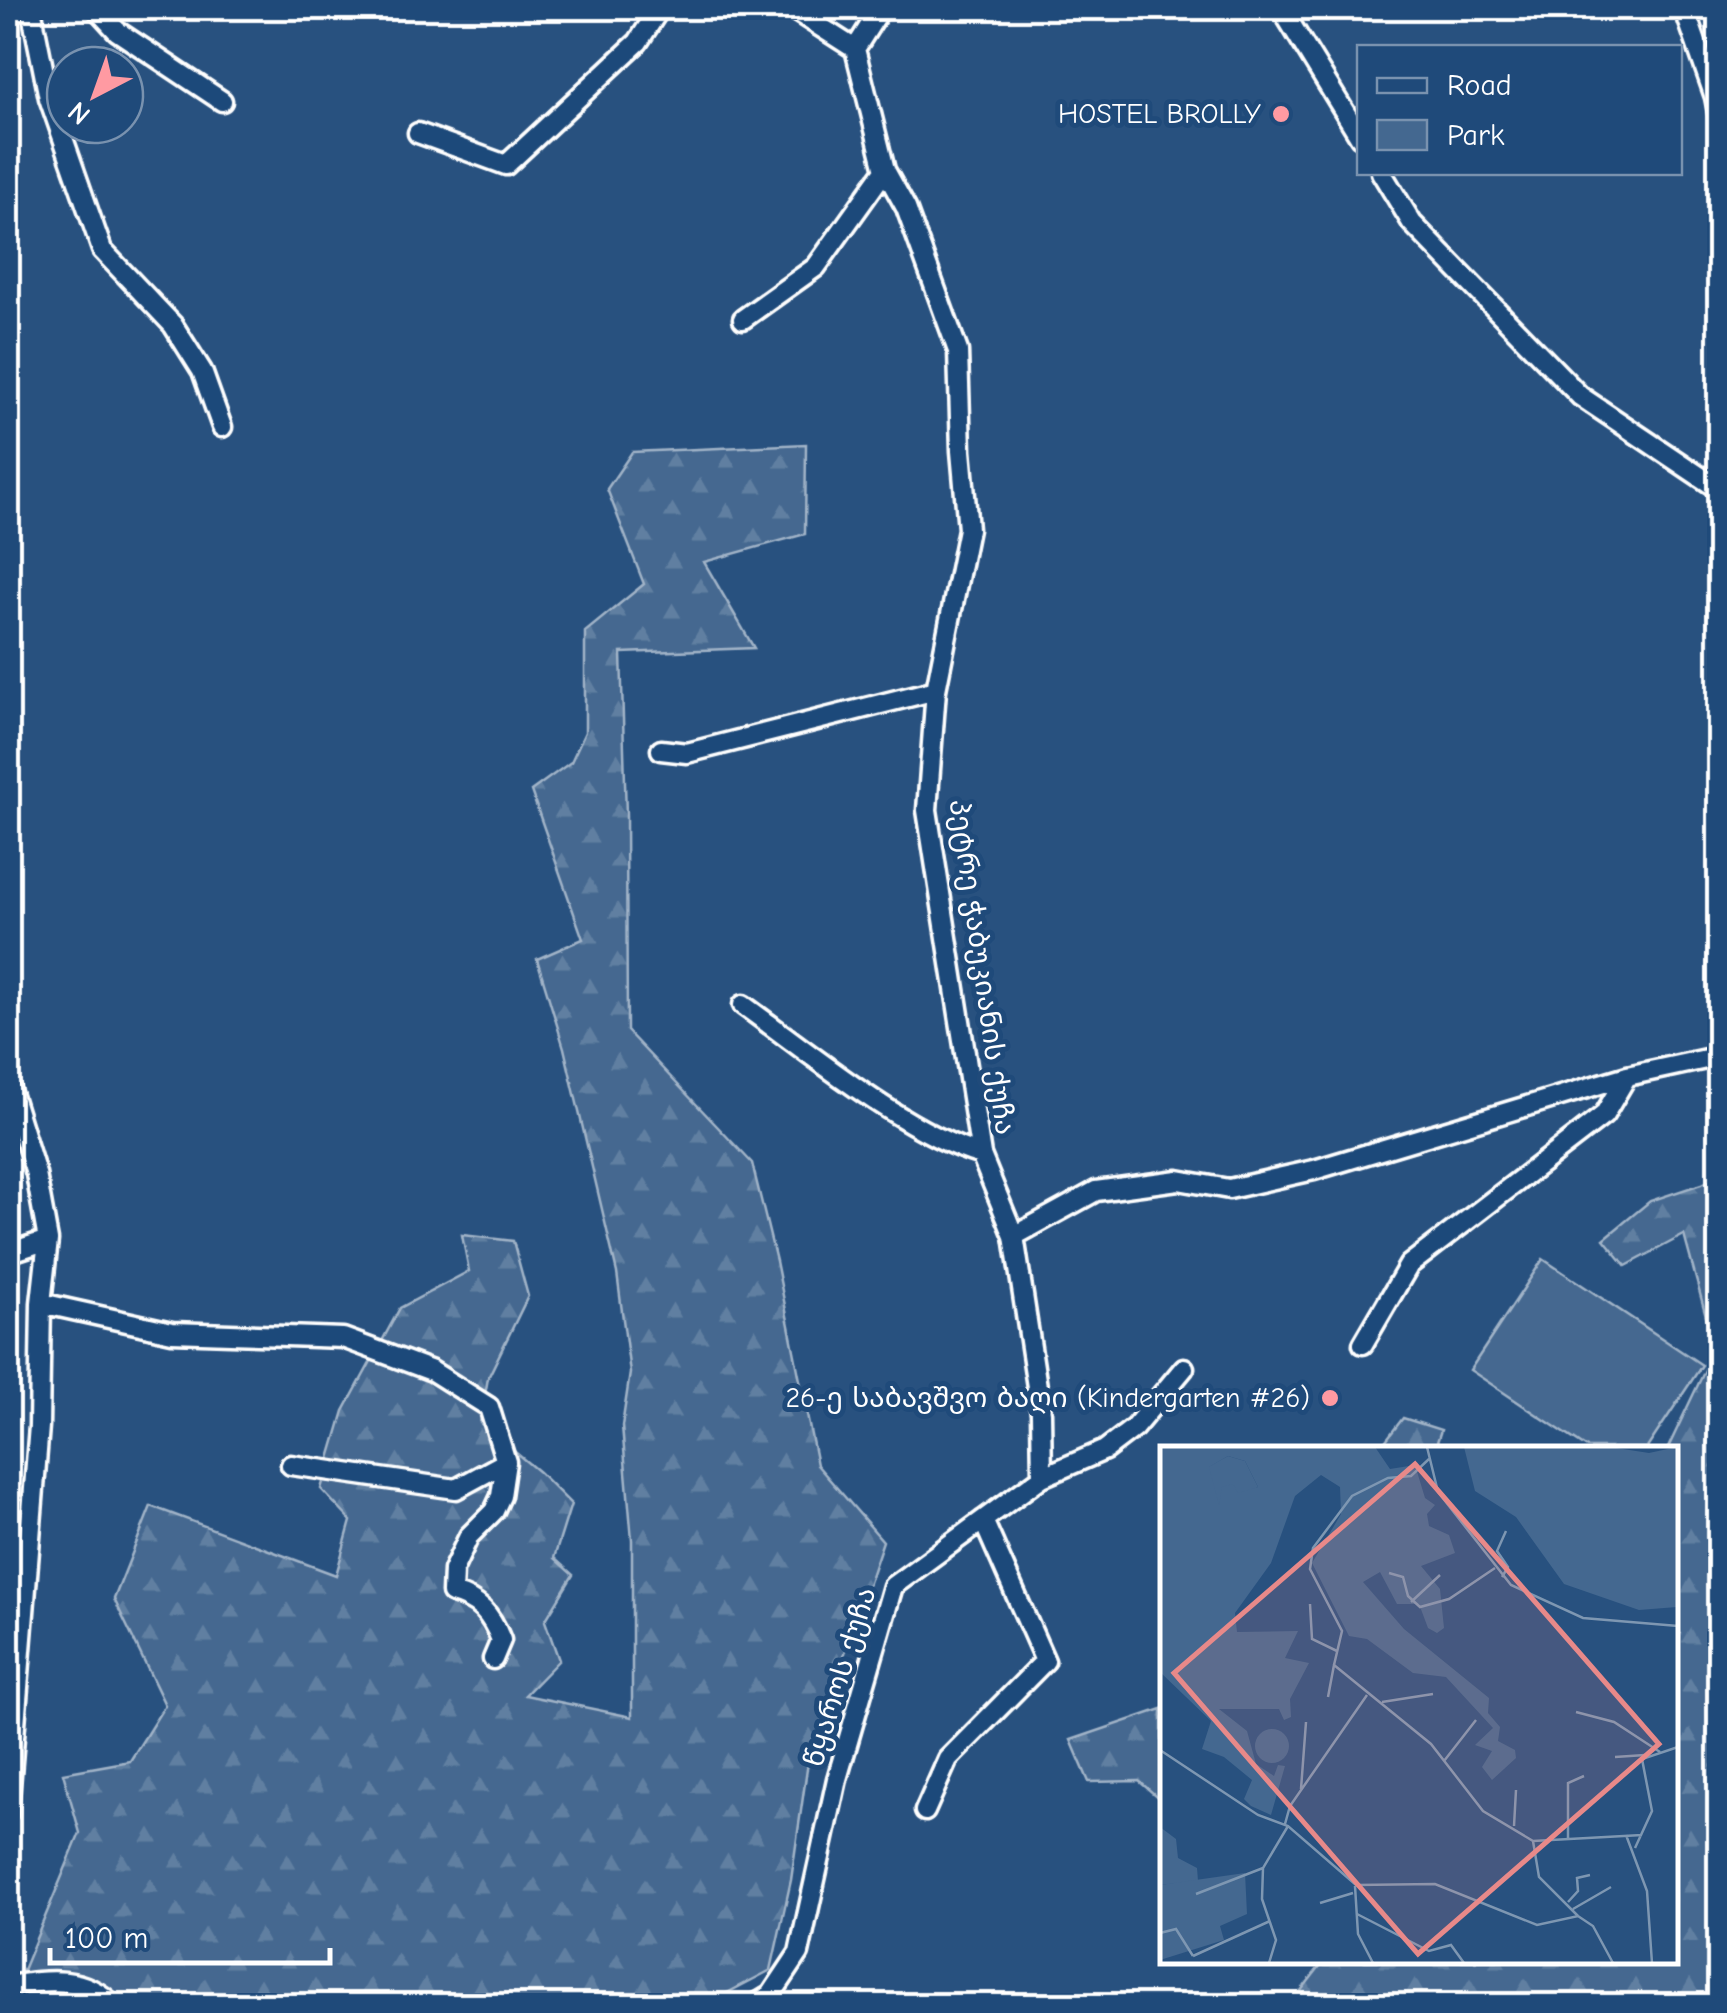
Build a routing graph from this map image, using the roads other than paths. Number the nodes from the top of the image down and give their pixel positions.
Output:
1 (31, 8) edge
2 (96, 8) edge
3 (660, 8) edge
4 (790, 8) edge
5 (881, 8) edge
6 (1281, 8) edge
7 (1684, 8) edge
8 (855, 49) junction
9 (1717, 91) edge
10 (222, 101) dead end
11 (1720, 122) edge
12 (1357, 132) edge
13 (418, 133) dead end
14 (885, 170) junction
15 (1383, 175) edge
16 (743, 319) dead end
17 (222, 427) dead end
18 (1720, 490) edge
19 (936, 690) junction
20 (661, 750) dead end
21 (743, 1005) dead end
22 (1720, 1056) edge
23 (1628, 1076) junction
24 (8, 1084) edge
25 (981, 1155) junction
26 (1014, 1236) junction
27 (48, 1240) junction
28 (8, 1253) edge
29 (41, 1303) junction
30 (1363, 1344) dead end
31 (1184, 1368) dead end
32 (506, 1462) junction
33 (291, 1465) dead end
34 (1042, 1477) junction
35 (983, 1520) junction
36 (493, 1659) dead end
37 (925, 1811) dead end
38 (8, 1812) edge
39 (8, 1986) edge
40 (114, 2006) edge
41 (753, 2006) edge

1 - 17 street
2 - 10 street
3 - 13 street
4 - 8 street
5 - 8 street
6 - 12 street
7 - 9 street
8 - 14 street, პეტრე ჭაბუკიანის ქუჩა
9 - 11 street
14 - 16 street
14 - 19 street, პეტრე ჭაბუკიანის ქუჩა
15 - 18 street
19 - 20 street
19 - 25 street, პეტრე ჭაბუკიანის ქუჩა
21 - 25 street
22 - 23 street
23 - 26 street
23 - 30 street
24 - 27 street
25 - 26 street, პეტრე ჭაბუკიანის ქუჩა
26 - 34 street
27 - 28 street
27 - 29 street
29 - 32 street
29 - 38 street
31 - 34 street, წყაროს ქუჩა
32 - 33 street
32 - 36 street
34 - 35 street, წყაროს ქუჩა
35 - 37 street
35 - 41 street, წყაროს ქუჩა
39 - 40 street

